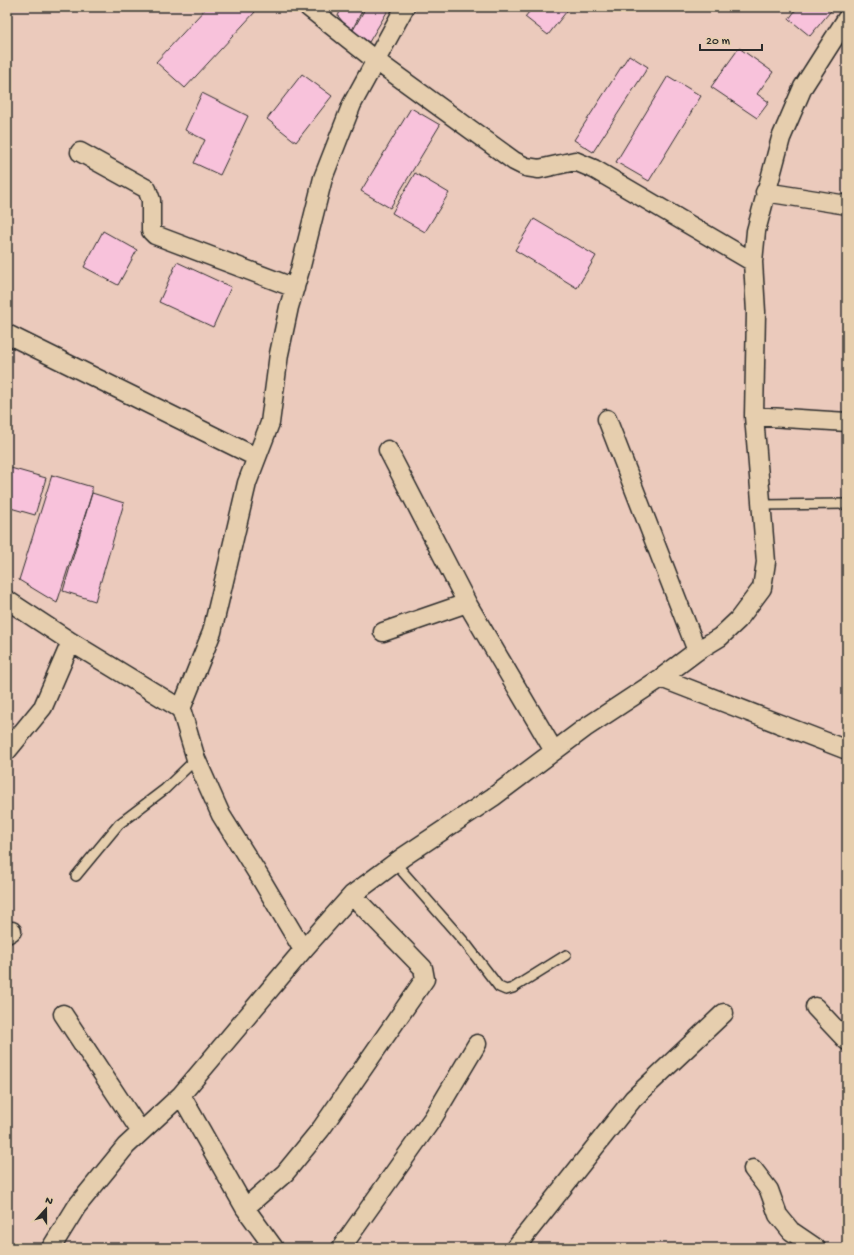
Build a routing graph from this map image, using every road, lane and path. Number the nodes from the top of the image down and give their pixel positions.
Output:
1 (308, 7) edge
2 (405, 7) edge
3 (847, 18) edge
4 (375, 60) junction
5 (80, 152) dead end
6 (765, 192) junction
7 (847, 206) edge
8 (753, 262) junction
9 (295, 288) junction
10 (7, 334) edge
11 (754, 416) junction
12 (607, 419) dead end
13 (847, 422) edge
14 (388, 450) dead end
15 (256, 457) junction
16 (847, 504) edge
17 (762, 505) junction
18 (7, 600) edge
19 (467, 603) junction
20 (383, 632) dead end
21 (71, 642) junction
22 (697, 651) junction
23 (661, 678) junction
24 (181, 709) junction
25 (847, 750) edge
26 (7, 751) edge
27 (554, 751) junction
28 (196, 759) junction
29 (395, 863) junction
30 (76, 876) dead end
31 (352, 894) junction
32 (302, 950) junction
33 (566, 955) dead end
34 (816, 1007) dead end
35 (724, 1013) dead end
36 (63, 1014) dead end
37 (847, 1041) edge
38 (476, 1044) dead end
39 (182, 1094) junction
40 (141, 1132) junction
41 (753, 1169) dead end
42 (245, 1208) junction
43 (51, 1248) edge
44 (274, 1248) edge
45 (341, 1248) edge
46 (515, 1248) edge
47 (816, 1248) edge

1 - 4 street
2 - 4 street
3 - 6 street
4 - 8 street
4 - 9 street
5 - 9 street
6 - 7 street
6 - 8 street
8 - 11 street
9 - 15 street
10 - 15 street
11 - 13 street
11 - 17 street
12 - 22 street
14 - 19 street
15 - 24 street
16 - 17 lane
17 - 22 street
18 - 21 street
19 - 20 street
19 - 27 street
21 - 24 street
21 - 26 street
22 - 23 street
23 - 25 street
23 - 27 street
24 - 28 street
27 - 29 street
28 - 30 lane
28 - 32 street
29 - 31 street
29 - 33 lane
31 - 32 street
31 - 42 street
32 - 39 street
34 - 37 street
35 - 46 street
36 - 40 street
38 - 45 street
39 - 40 street
39 - 42 street
40 - 43 street
41 - 47 street
42 - 44 street

